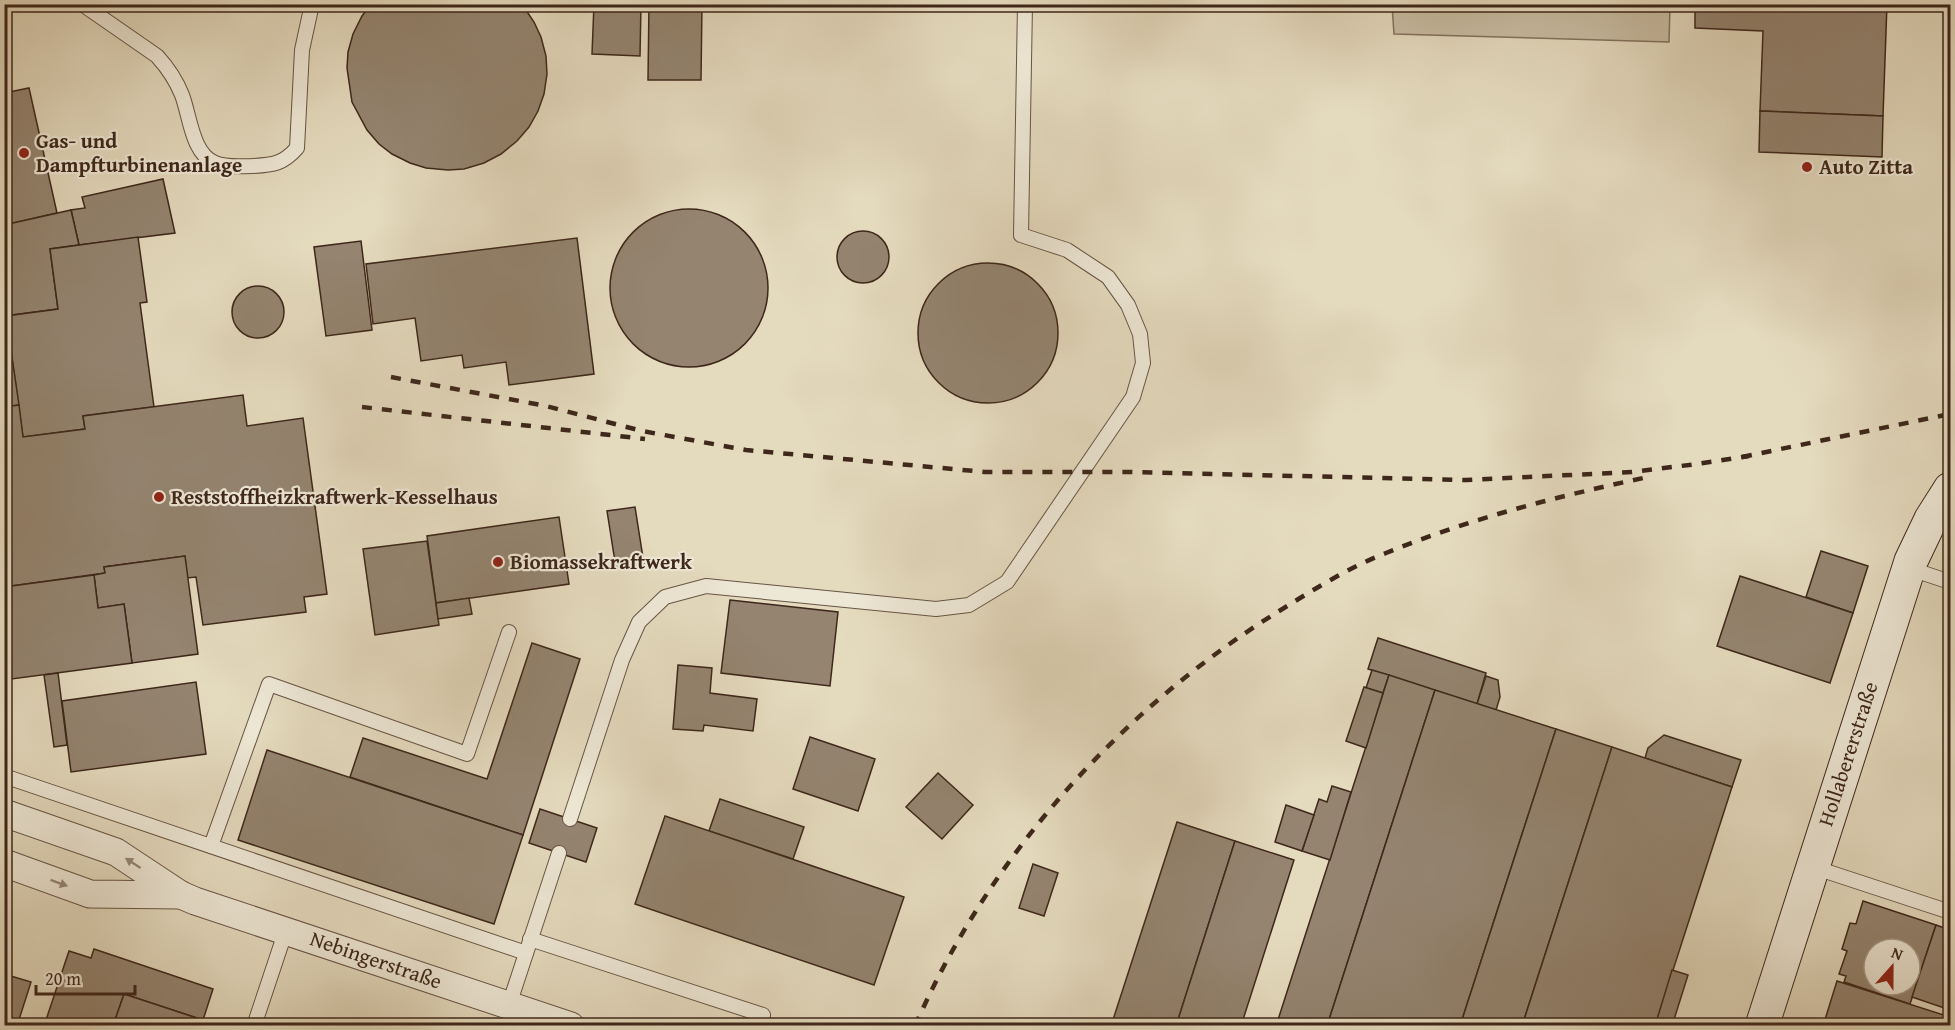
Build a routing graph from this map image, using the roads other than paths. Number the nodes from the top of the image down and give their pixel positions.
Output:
1 (82, 4) edge
2 (312, 4) edge
3 (1025, 4) edge
4 (1949, 492) edge
5 (1908, 568) junction
6 (1950, 582) edge
7 (509, 632) dead end
8 (4, 776) edge
9 (4, 813) edge
10 (570, 819) dead end
11 (211, 846) junction
12 (559, 853) dead end
13 (4, 863) edge
14 (1811, 867) junction
15 (181, 895) junction
16 (1950, 912) edge
17 (286, 930) junction
18 (530, 939) junction
19 (526, 953) junction
20 (509, 1005) junction
21 (763, 1015) dead end
22 (254, 1026) edge
23 (571, 1026) edge
24 (1762, 1026) edge

1 - 2 lane
3 - 10 lane
4 - 5 street, Hollabererstraße
5 - 6 lane
5 - 14 street, Hollabererstraße
7 - 11 lane
8 - 11 lane
15 -> 9 street, Nebingerstraße
11 - 19 lane
12 - 18 lane
13 -> 15 street, Nebingerstraße
14 - 16 lane
14 - 24 street, Hollabererstraße
15 - 17 street, Nebingerstraße
17 - 20 street, Nebingerstraße
17 - 22 lane
18 - 19 lane
18 - 21 lane
19 - 20 lane
20 - 23 street, Nebingerstraße

